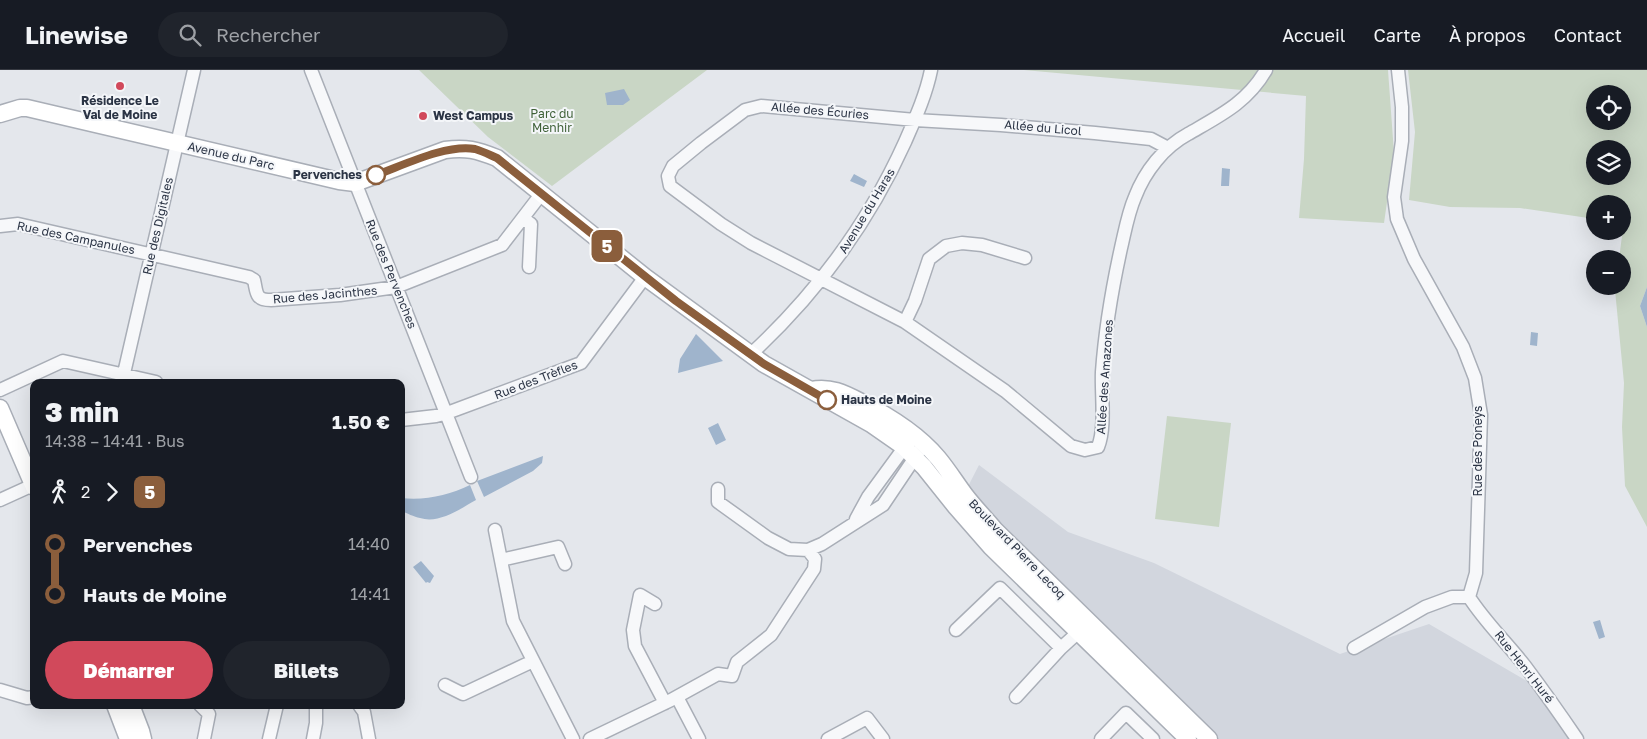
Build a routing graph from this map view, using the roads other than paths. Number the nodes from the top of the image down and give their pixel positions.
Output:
1 (194, 70) edge
2 (311, 70) edge
3 (931, 70) edge
4 (1266, 70) edge
5 (1398, 70) edge
6 (0, 114) edge
7 (915, 120) junction
8 (178, 143) junction
9 (1168, 148) junction
10 (355, 183) junction
11 (542, 193) junction
12 (523, 218) junction
13 (0, 226) edge
14 (152, 255) junction
15 (1025, 258) dead end
16 (529, 267) dead end
17 (645, 277) junction
18 (821, 278) junction
19 (396, 287) junction
20 (905, 322) junction
21 (751, 354) junction
22 (123, 379) edge
23 (0, 390) edge
24 (0, 408) edge
25 (447, 413) junction
26 (405, 420) edge
27 (914, 446) junction
28 (472, 478) dead end
29 (30, 479) edge
30 (30, 487) edge
31 (718, 489) dead end
32 (0, 500) edge
33 (496, 530) dead end
34 (808, 550) junction
35 (501, 560) junction
36 (565, 564) dead end
37 (1469, 597) junction
38 (655, 604) dead end
39 (1083, 627) junction
40 (956, 630) dead end
41 (1061, 648) junction
42 (1354, 648) dead end
43 (533, 661) junction
44 (445, 684) dead end
45 (0, 690) edge
46 (677, 697) junction
47 (1016, 697) dead end
48 (30, 698) edge
49 (665, 703) junction
50 (117, 709) edge
51 (132, 709) edge
52 (204, 709) edge
53 (275, 709) edge
54 (316, 709) edge
55 (362, 709) edge
56 (128, 739) edge
57 (143, 739) edge
58 (204, 739) edge
59 (270, 739) edge
60 (313, 739) edge
61 (369, 739) edge
62 (573, 739) edge
63 (590, 739) edge
64 (699, 739) edge
65 (828, 739) edge
66 (883, 739) edge
67 (1101, 739) edge
68 (1153, 739) edge
69 (1188, 739) edge
70 (1209, 739) edge
71 (1577, 739) edge

1 - 8 street, Rue des Digitales
2 - 10 street, Rue des Pervenches
3 - 7 street, Avenue du Haras
4 - 9 street, Allée des Amazones
5 - 37 street, Rue des Poneys
6 - 8 street, Avenue du Parc
7 - 9 street, Allée du Licol
7 - 18 street, Avenue du Haras
7 - 18 street, Allée des Écuries
8 - 10 street, Avenue du Parc
8 - 14 street, Rue des Digitales
9 - 20 street, Allée des Amazones
10 - 11 street, Avenue du Parc
10 - 19 street, Rue des Pervenches
11 - 12 street
11 - 17 street, Avenue du Parc
12 - 16 street
12 - 19 street
13 - 14 street, Rue des Campanules
14 - 19 street, Rue des Jacinthes
14 - 22 street, Rue des Digitales
15 - 20 street
17 - 21 street, Avenue du Parc
17 - 25 street, Rue des Trèfles
18 - 20 street, Allée des Amazones
18 - 21 street, Avenue du Haras
19 - 25 street, Rue des Pervenches
21 - 27 street, Boulevard Pierre Lecoq
22 - 23 street
24 - 29 street
25 - 26 street, Rue des Trèfles
25 - 28 street, Rue des Pervenches
27 - 34 street
27 - 39 street, Boulevard Pierre Lecoq
30 - 32 street
31 - 34 street
33 - 35 street
34 - 46 street
35 - 36 street
35 - 43 street
37 - 42 street
37 - 71 street, Rue Henri Huré
38 - 49 street
39 - 41 street
39 - 69 street, Boulevard Pierre Lecoq
39 - 70 street, Boulevard Pierre Lecoq
40 - 41 street
41 - 47 street
43 - 44 street
43 - 62 street
45 - 48 street
46 - 49 street
46 - 64 street
49 - 63 street
50 - 56 street
51 - 57 street
52 - 58 street
53 - 59 street
54 - 60 street
55 - 61 street
65 - 66 street
67 - 68 street

